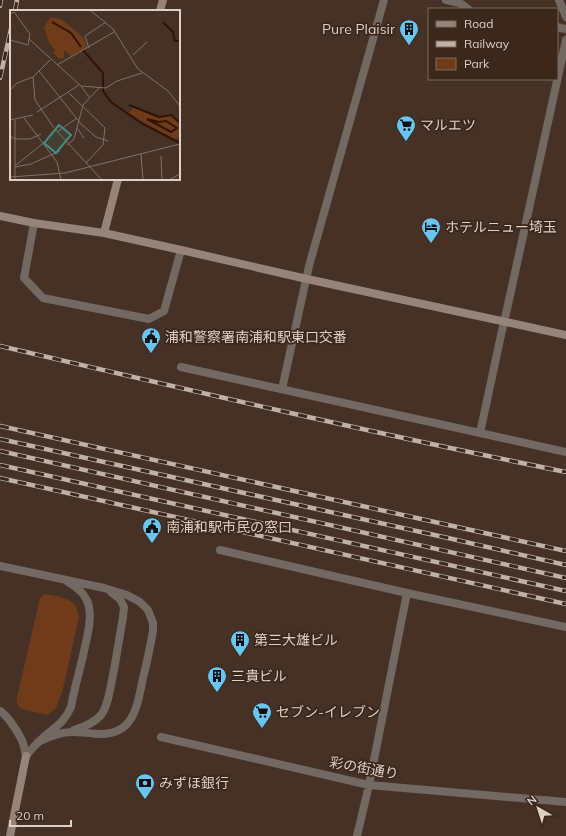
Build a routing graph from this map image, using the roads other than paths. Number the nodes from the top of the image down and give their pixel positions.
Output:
1 (163, 0) edge
2 (384, 0) edge
3 (446, 0) edge
4 (559, 0) edge
5 (467, 8) edge
6 (160, 10) edge
7 (566, 17) edge
8 (566, 40) edge
9 (558, 77) edge
10 (557, 80) edge
11 (118, 180) edge
12 (0, 216) edge
13 (34, 223) junction
14 (104, 233) junction
15 (181, 250) junction
16 (307, 279) junction
17 (505, 322) junction
18 (566, 335) edge
19 (181, 367) dead end
20 (282, 389) junction
21 (480, 433) junction
22 (566, 452) edge
23 (220, 550) dead end
24 (0, 566) edge
25 (62, 579) junction
26 (104, 588) junction
27 (408, 593) junction
28 (566, 627) edge
29 (0, 711) edge
30 (161, 737) dead end
31 (38, 742) junction
32 (26, 756) junction
33 (369, 784) junction
34 (566, 802) edge
35 (10, 836) edge
36 (357, 836) edge

1 - 6 street
2 - 16 street
3 - 5 street
4 - 7 street
8 - 9 street
10 - 17 street
11 - 14 street
12 - 13 street
13 - 14 street
13 - 15 street
14 - 15 street
15 - 16 street
16 - 17 street
16 - 20 street
17 - 18 street
17 - 21 street
19 - 20 street
20 - 21 street
21 - 22 street
23 - 27 street
24 - 25 street
25 - 26 street
25 - 31 street
26 - 31 street
26 - 31 street
27 - 28 street
27 - 33 street
29 - 32 street
30 - 33 street, 彩の街通り
31 - 32 street
32 - 35 street
33 - 34 street, 彩の街通り
33 - 36 street

